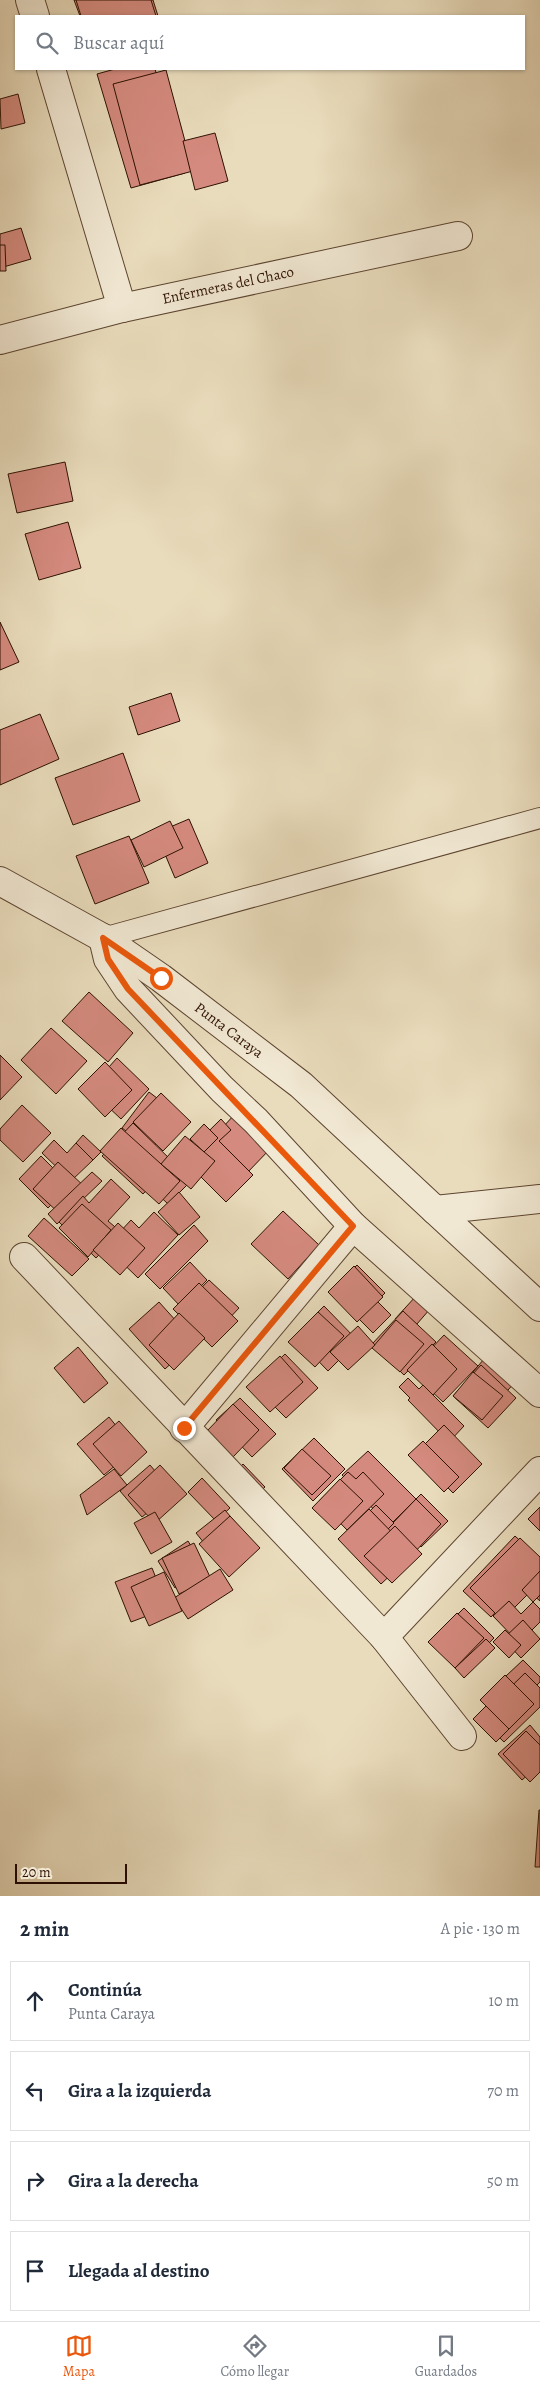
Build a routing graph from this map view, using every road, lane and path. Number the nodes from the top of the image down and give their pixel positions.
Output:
1 (30, 0) edge
2 (35, 15) edge
3 (51, 70) edge
4 (458, 236) dead end
5 (122, 308) junction
6 (0, 340) edge
7 (540, 818) edge
8 (0, 881) edge
9 (103, 938) junction
10 (540, 1200) edge
11 (435, 1210) junction
12 (353, 1226) junction
13 (24, 1257) dead end
14 (540, 1307) edge
15 (540, 1393) edge
16 (184, 1428) junction
17 (540, 1471) edge
18 (384, 1637) junction
19 (462, 1736) dead end

1 - 2 street
3 - 5 street
4 - 5 street, Enfermeras del Chaco
5 - 6 street, Enfermeras del Chaco
7 - 9 lane
8 - 9 street, Punta Caraya
9 - 11 street, Punta Caraya
9 - 12 street
10 - 11 street
11 - 14 street, Punta Caraya
12 - 15 street
12 - 16 street
13 - 16 street
16 - 18 street
17 - 18 street
18 - 19 street

